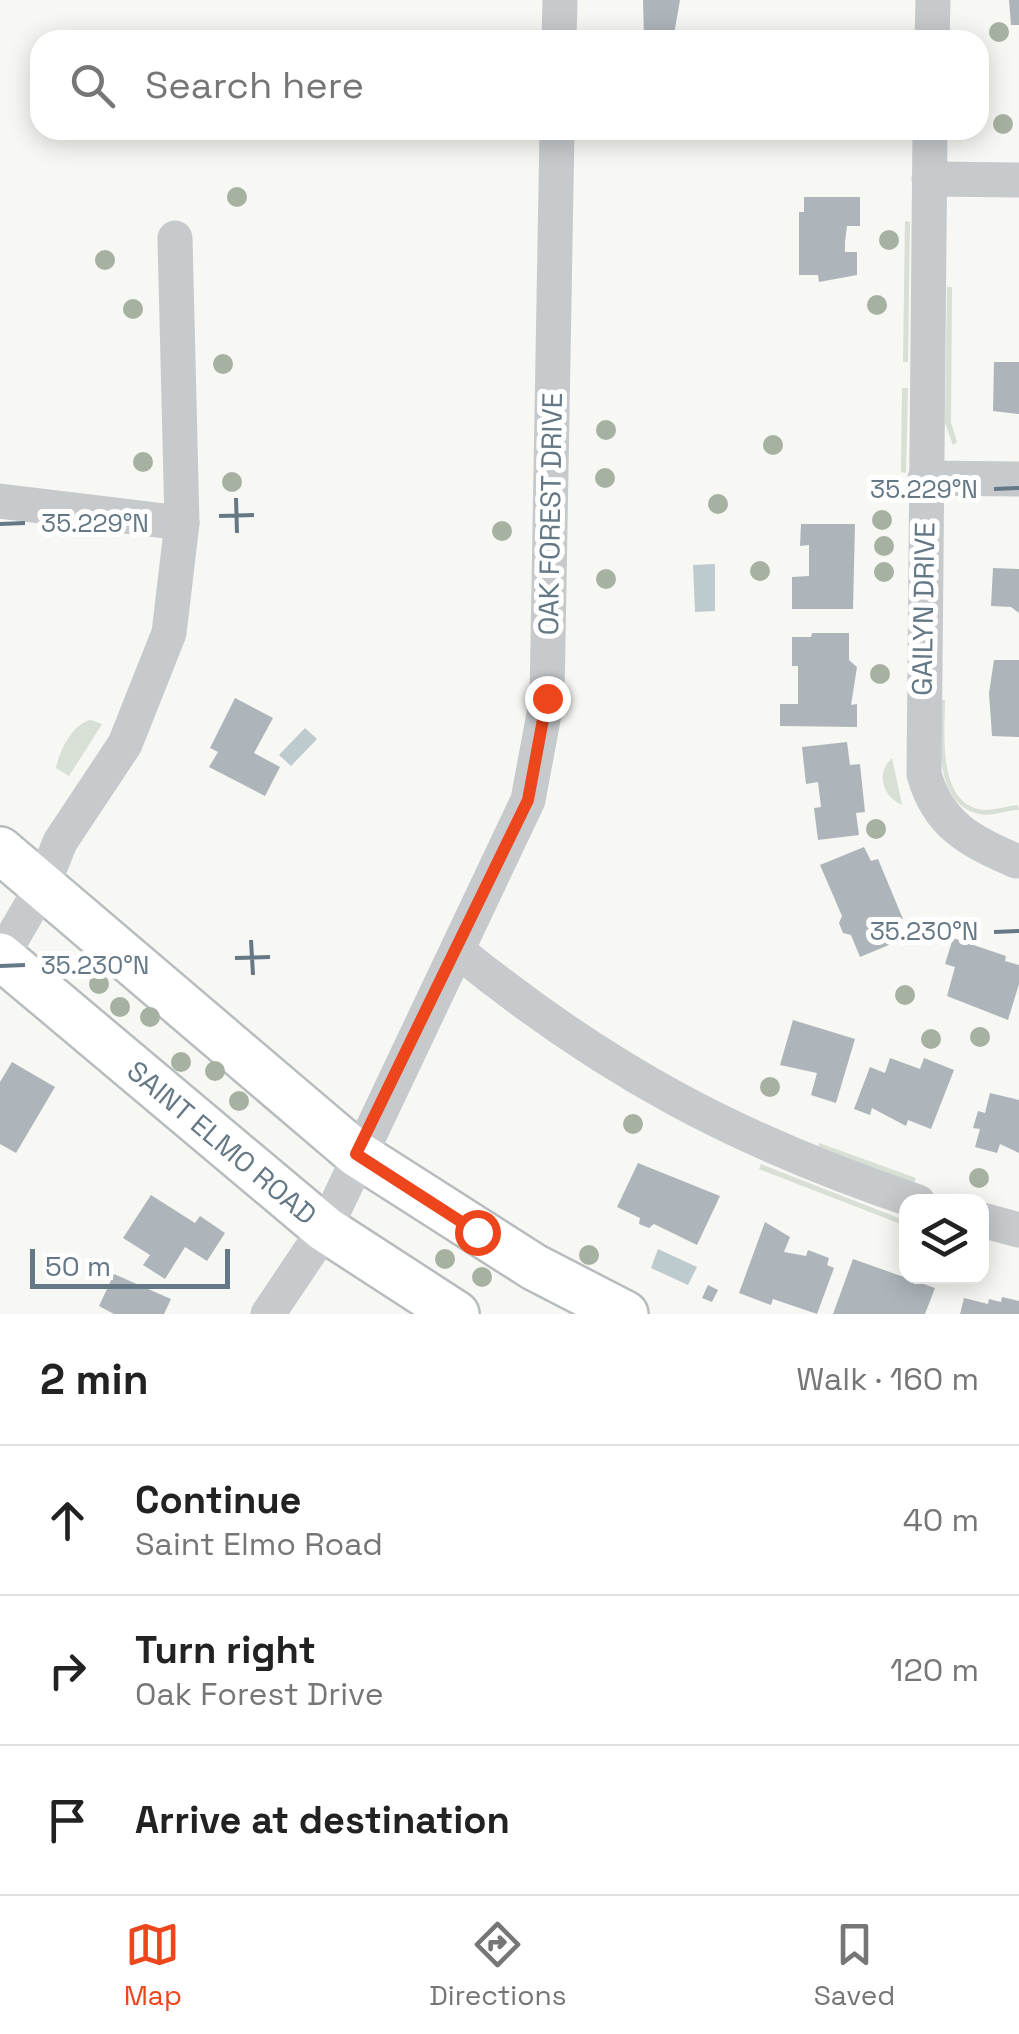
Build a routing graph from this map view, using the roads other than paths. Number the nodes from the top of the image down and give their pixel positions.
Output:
1 (560, 0) edge
2 (932, 0) edge
3 (559, 30) edge
4 (932, 30) edge
5 (558, 140) edge
6 (930, 140) edge
7 (929, 179) junction
8 (1019, 180) edge
9 (175, 238) dead end
10 (925, 478) junction
11 (1019, 479) edge
12 (0, 501) edge
13 (182, 523) junction
14 (0, 850) edge
15 (1016, 861) dead end
16 (43, 884) junction
17 (458, 951) junction
18 (0, 957) edge
19 (356, 1154) junction
20 (899, 1195) edge
21 (989, 1222) edge
22 (325, 1229) junction
23 (1019, 1230) edge
24 (268, 1314) edge
25 (456, 1314) edge
26 (625, 1314) edge

1 - 3 street
2 - 4 street
5 - 17 street, OAK FOREST DRIVE
6 - 7 street, GAILYN DRIVE
7 - 8 street
7 - 10 street, GAILYN DRIVE
9 - 13 street
10 - 11 street
10 - 15 street, GAILYN DRIVE
12 - 13 street
13 - 16 street
14 - 16 main road
16 - 18 street
16 - 19 main road
17 - 19 street, OAK FOREST DRIVE
17 - 20 street
18 - 22 main road, SAINT ELMO ROAD
19 - 22 street, OAK FOREST DRIVE
19 - 26 main road
21 - 23 street
22 - 24 street, OAK FOREST DRIVE
22 - 25 main road, SAINT ELMO ROAD

